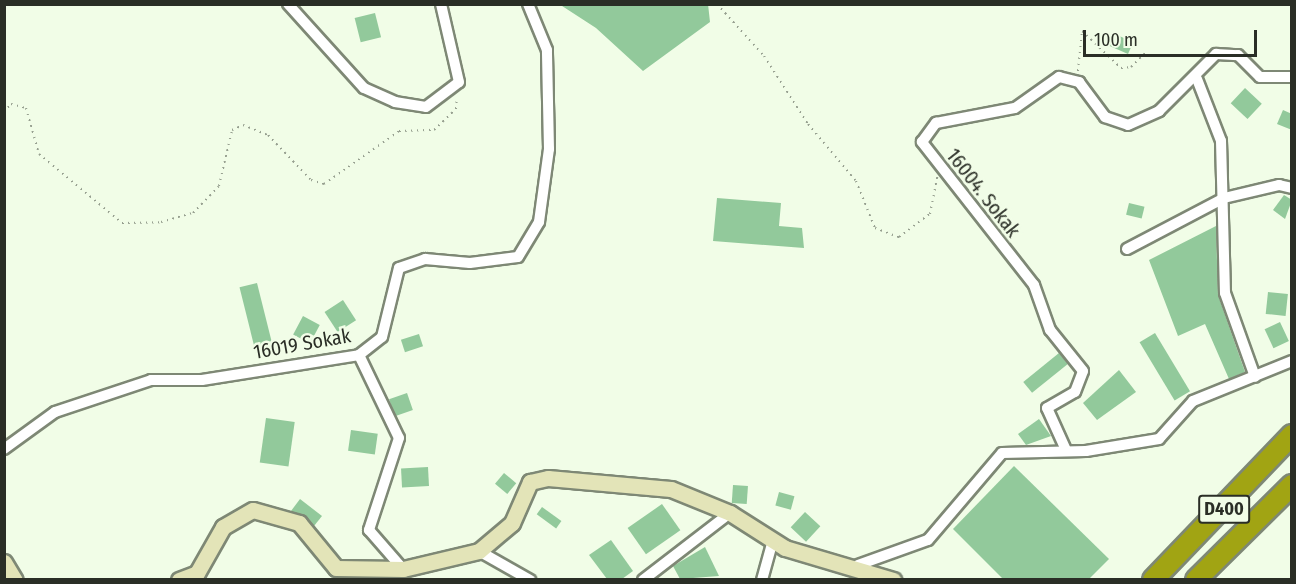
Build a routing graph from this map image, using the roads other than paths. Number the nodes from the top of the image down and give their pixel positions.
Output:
1 (288, 4) edge
2 (441, 4) edge
3 (528, 4) edge
4 (1292, 77) edge
5 (1197, 79) junction
6 (1292, 188) edge
7 (1224, 198) junction
8 (1127, 249) dead end
9 (359, 355) junction
10 (1292, 361) edge
11 (1255, 377) junction
12 (1292, 435) edge
13 (4, 448) edge
14 (1066, 450) junction
15 (1292, 485) edge
16 (730, 513) junction
17 (773, 540) junction
18 (479, 551) junction
19 (4, 562) edge
20 (858, 565) junction
21 (403, 569) junction
22 (15, 579) edge
23 (179, 579) edge
24 (530, 579) edge
25 (643, 579) edge
26 (762, 579) edge
27 (894, 579) edge
28 (1153, 579) edge
29 (1196, 579) edge

1 - 2 street
3 - 9 street, 16019 Sokak
4 - 5 street
5 - 7 street
5 - 14 street, 16004. Sokak
6 - 7 street
7 - 8 street
7 - 11 street
9 - 13 street, 16019 Sokak
9 - 21 street
10 - 11 street
11 - 14 street
12 - 28 highway, D400
14 - 20 street
15 - 29 highway, D400
16 - 17 street
16 - 18 street
16 - 25 street
17 - 20 street
17 - 26 street
18 - 21 street
18 - 24 street
19 - 22 street
20 - 27 street
21 - 23 street

